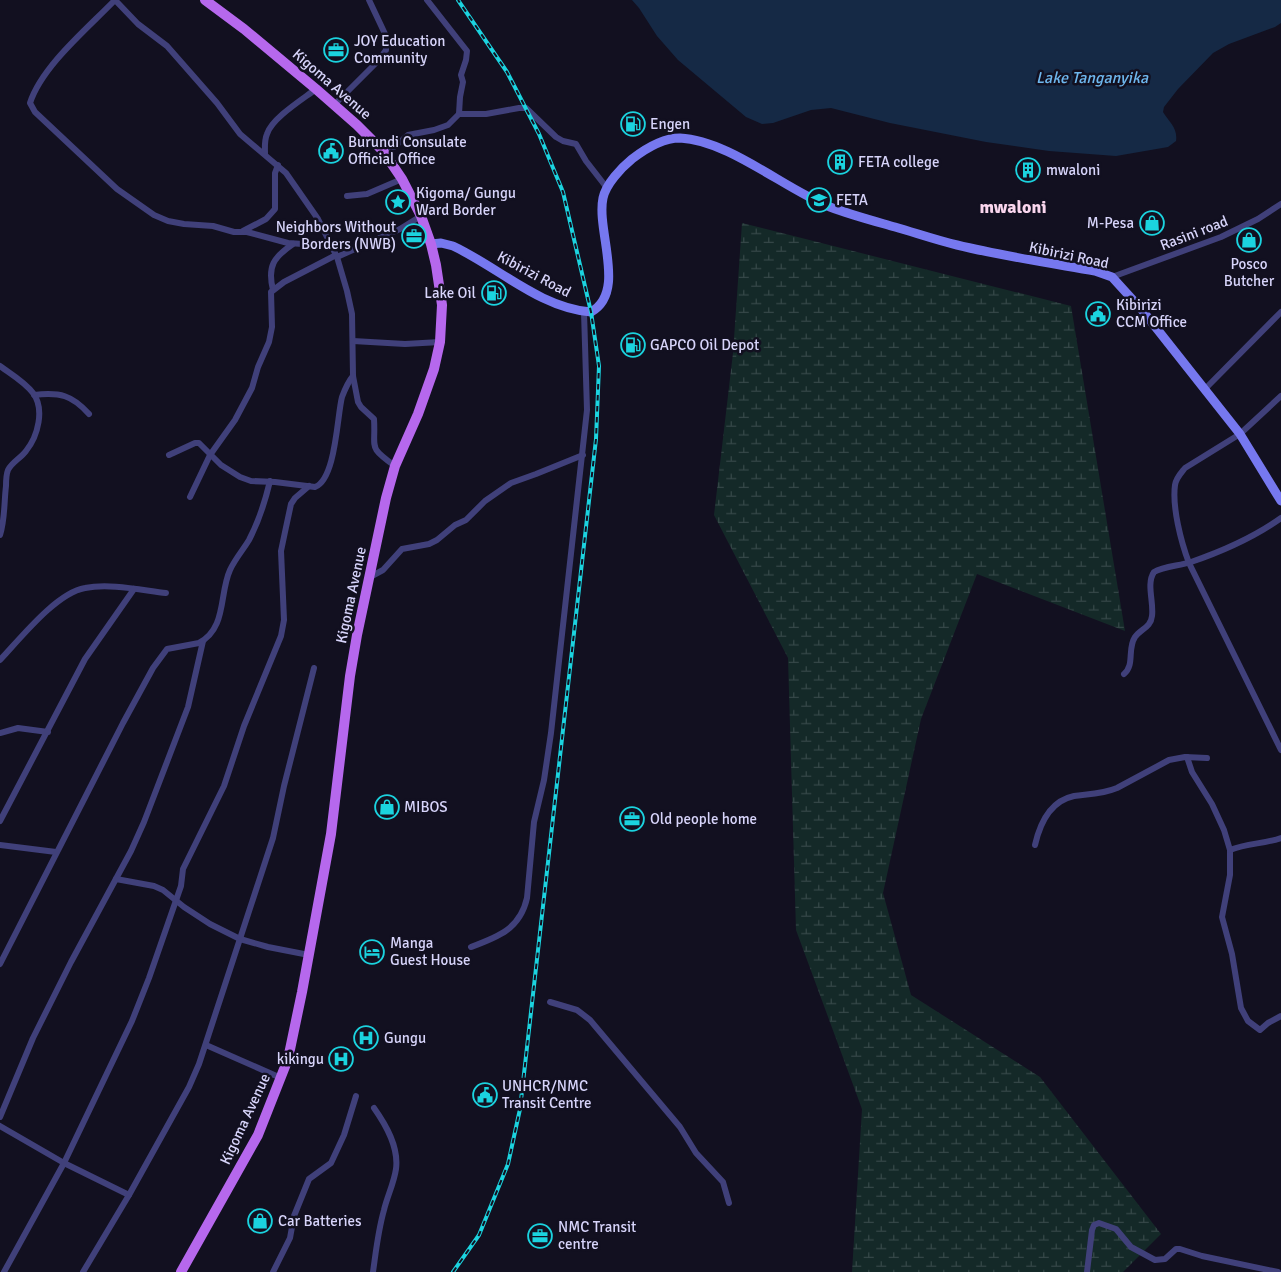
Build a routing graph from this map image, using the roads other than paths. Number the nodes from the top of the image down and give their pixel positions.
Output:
1 (115, 0) edge
2 (205, 0) edge
3 (369, 0) edge
4 (427, 0) edge
5 (316, 89) junction
6 (334, 104) junction
7 (460, 114) junction
8 (383, 151) junction
9 (265, 154) junction
10 (278, 165) junction
11 (402, 179) junction
12 (607, 188) junction
13 (348, 196) dead end
14 (1280, 206) edge
15 (421, 216) junction
16 (238, 233) junction
17 (293, 244) junction
18 (431, 244) junction
19 (332, 246) junction
20 (337, 256) junction
21 (1112, 277) junction
22 (273, 290) junction
23 (584, 312) junction
24 (1281, 312) edge
25 (353, 341) junction
26 (440, 342) junction
27 (0, 366) edge
28 (353, 376) junction
29 (1205, 389) junction
30 (34, 395) junction
31 (1281, 396) edge
32 (89, 414) dead end
33 (1240, 434) junction
34 (169, 455) dead end
35 (210, 455) junction
36 (583, 455) junction
37 (395, 466) junction
38 (270, 481) junction
39 (309, 486) junction
40 (190, 497) dead end
41 (1281, 501) edge
42 (1281, 518) edge
43 (0, 536) edge
44 (1189, 563) junction
45 (370, 577) junction
46 (134, 589) junction
47 (166, 593) dead end
48 (203, 641) junction
49 (0, 660) edge
50 (314, 668) dead end
51 (1124, 674) dead end
52 (48, 732) junction
53 (0, 733) edge
54 (1281, 750) edge
55 (1187, 757) junction
56 (1206, 758) dead end
57 (0, 821) edge
58 (1281, 838) edge
59 (0, 845) edge
60 (1035, 845) dead end
61 (1230, 850) junction
62 (56, 852) junction
63 (116, 879) junction
64 (175, 901) junction
65 (240, 939) junction
66 (471, 947) dead end
67 (309, 955) junction
68 (0, 964) edge
69 (550, 1002) dead end
70 (1281, 1016) edge
71 (206, 1045) junction
72 (281, 1078) junction
73 (356, 1096) dead end
74 (374, 1108) dead end
75 (0, 1117) edge
76 (0, 1126) edge
77 (64, 1162) junction
78 (129, 1195) junction
79 (729, 1203) dead end
80 (4, 1272) edge
81 (83, 1272) edge
82 (181, 1272) edge
83 (273, 1272) edge
84 (373, 1272) edge
85 (1086, 1272) edge
86 (1278, 1272) edge

1 - 9 street
1 - 16 street
2 - 5 main road, Kigoma Avenue
3 - 6 street
4 - 7 street
5 - 6 main road, Kigoma Avenue
5 - 9 street
6 - 8 main road, Kigoma Avenue
7 - 8 street
7 - 12 street
8 - 11 main road, Kigoma Avenue
9 - 10 street
10 - 16 street
10 - 19 street
11 - 13 street
11 - 15 main road, Kigoma Avenue
12 - 21 street, Kibirizi Road
12 - 23 street, Kibirizi Road
14 - 21 street, Rasini road
15 - 18 main road, Kigoma Avenue
15 - 20 street
16 - 17 street
17 - 19 street
17 - 22 street
18 - 23 street, Kibirizi Road
18 - 26 main road, Kigoma Avenue
19 - 20 street
20 - 22 street
20 - 25 street
21 - 29 street, Kibirizi Road
22 - 35 street
23 - 36 street
24 - 29 street
25 - 26 street
25 - 28 street
26 - 37 main road, Kigoma Avenue
27 - 30 street
28 - 37 street
28 - 39 street
29 - 33 street, Kibirizi Road
30 - 32 street
30 - 43 street
31 - 33 street
33 - 41 street, Kibirizi Road
33 - 44 street
34 - 35 street
35 - 38 street
35 - 40 street
36 - 45 street
36 - 66 street
37 - 45 main road, Kigoma Avenue
38 - 39 street
38 - 48 street
39 - 64 street
42 - 44 street
44 - 51 street
44 - 54 street
45 - 67 main road, Kigoma Avenue
46 - 47 street
46 - 49 street
46 - 52 street
48 - 62 street
48 - 63 street
50 - 65 street
52 - 53 street
52 - 57 street
55 - 56 street
55 - 60 street
55 - 61 street
58 - 61 street
59 - 62 street
61 - 70 street
62 - 68 street
63 - 64 street
63 - 75 street
64 - 65 street
64 - 77 street
65 - 67 street
65 - 71 street
67 - 72 main road, Kigoma Avenue
69 - 79 street
71 - 72 street
71 - 78 street
72 - 82 main road, Kigoma Avenue
73 - 83 street
74 - 84 street
76 - 77 street
77 - 78 street
77 - 80 street
78 - 81 street
85 - 86 street

